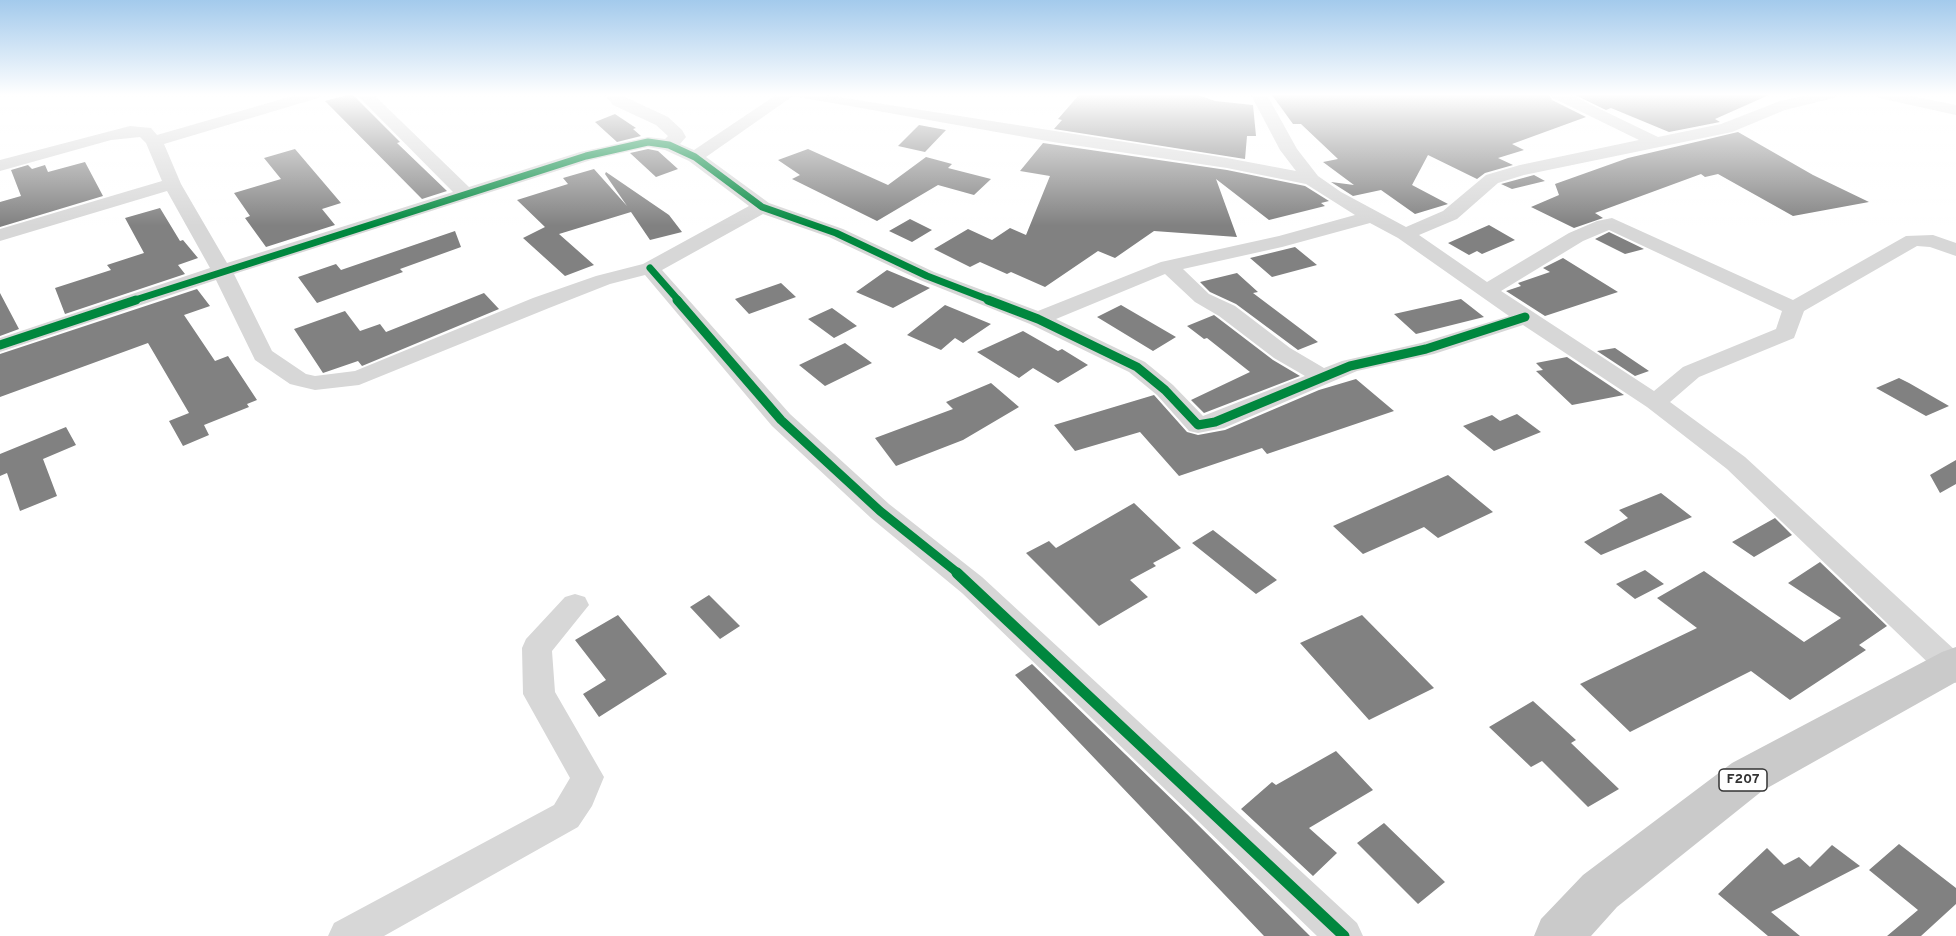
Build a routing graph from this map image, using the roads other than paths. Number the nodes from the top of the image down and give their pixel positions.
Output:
1 (99, 139) edge
2 (152, 139) edge
3 (162, 139) edge
4 (410, 139) edge
5 (675, 139) edge
6 (721, 139) edge
7 (1065, 139) edge
8 (1283, 139) edge
9 (1649, 139) edge
10 (1673, 139) edge
11 (154, 141) junction
12 (1656, 142) junction
13 (669, 145) junction
14 (695, 157) junction
15 (0, 166) edge
16 (1312, 180) junction
17 (172, 184) junction
18 (467, 195) junction
19 (762, 207) junction
20 (1373, 216) junction
21 (1405, 234) junction
22 (0, 235) edge
23 (1956, 250) edge
24 (1168, 266) junction
25 (650, 268) junction
26 (222, 270) junction
27 (1486, 291) junction
28 (1794, 308) junction
29 (1525, 317) junction
30 (1038, 319) junction
31 (0, 345) edge
32 (1324, 378) junction
33 (1655, 402) junction
34 (575, 605) dead end
35 (1954, 666) edge
36 (347, 936) edge
37 (1344, 936) edge
38 (1558, 936) edge

1 - 15 street
2 - 11 street
3 - 11 street
4 - 18 street
5 - 13 street
6 - 14 street
7 - 16 street
8 - 16 street
9 - 12 street
10 - 12 street
11 - 17 street
12 - 21 street
13 - 14 street
13 - 18 street
14 - 19 street
16 - 20 street
17 - 22 street
17 - 26 street
18 - 26 street
19 - 25 street
19 - 30 street
20 - 21 street
20 - 24 street
21 - 27 street
23 - 28 street
24 - 30 street
24 - 32 street
25 - 26 street
25 - 37 street
26 - 31 street
27 - 28 street
27 - 29 street
28 - 33 street
29 - 32 street
29 - 33 street
30 - 32 street
33 - 35 street
34 - 36 street
35 - 38 main road, F207

